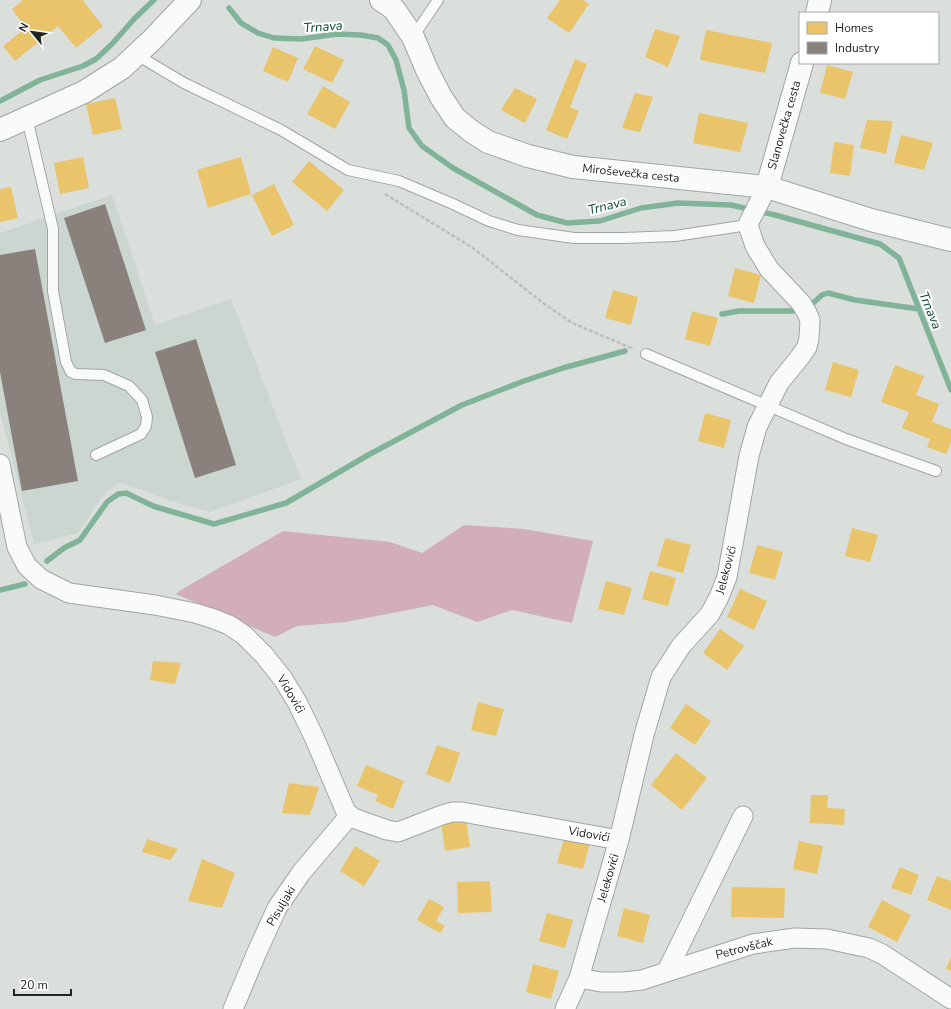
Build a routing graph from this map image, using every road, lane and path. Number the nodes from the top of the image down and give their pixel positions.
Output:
1 (190, 0) edge
2 (381, 0) edge
3 (438, 0) edge
4 (820, 0) edge
5 (816, 12) edge
6 (413, 37) junction
7 (137, 55) junction
8 (802, 64) edge
9 (26, 118) junction
10 (0, 130) edge
11 (379, 190) dead end
12 (762, 195) junction
13 (749, 222) junction
14 (951, 240) edge
15 (646, 354) joint
16 (767, 405) junction
17 (96, 455) dead end
18 (0, 464) edge
19 (936, 471) dead end
20 (350, 815) junction
21 (743, 816) dead end
22 (619, 840) junction
23 (667, 971) junction
24 (579, 978) junction
25 (951, 999) edge
26 (233, 1009) edge
27 (565, 1009) edge

1 - 7 main road
2 - 6 main road, Miroševečka cesta
3 - 6 lane
4 - 5 main road
6 - 12 main road, Miroševečka cesta
7 - 9 main road
7 - 13 lane
8 - 12 main road, Slanovečka cesta
9 - 10 main road
9 - 17 lane
11 - 15 path
12 - 13 street
12 - 14 main road, Miroševečka cesta
13 - 16 street, Jelekovići
15 - 16 lane
16 - 19 lane
16 - 22 street, Jelekovići
18 - 20 street, Vidovići
20 - 22 street, Vidovići
20 - 26 street, Pisuljaki
21 - 23 street
22 - 24 street, Jelekovići
23 - 24 street, Petrovščak
23 - 25 street, Petrovščak
24 - 27 street, Jelekovići

